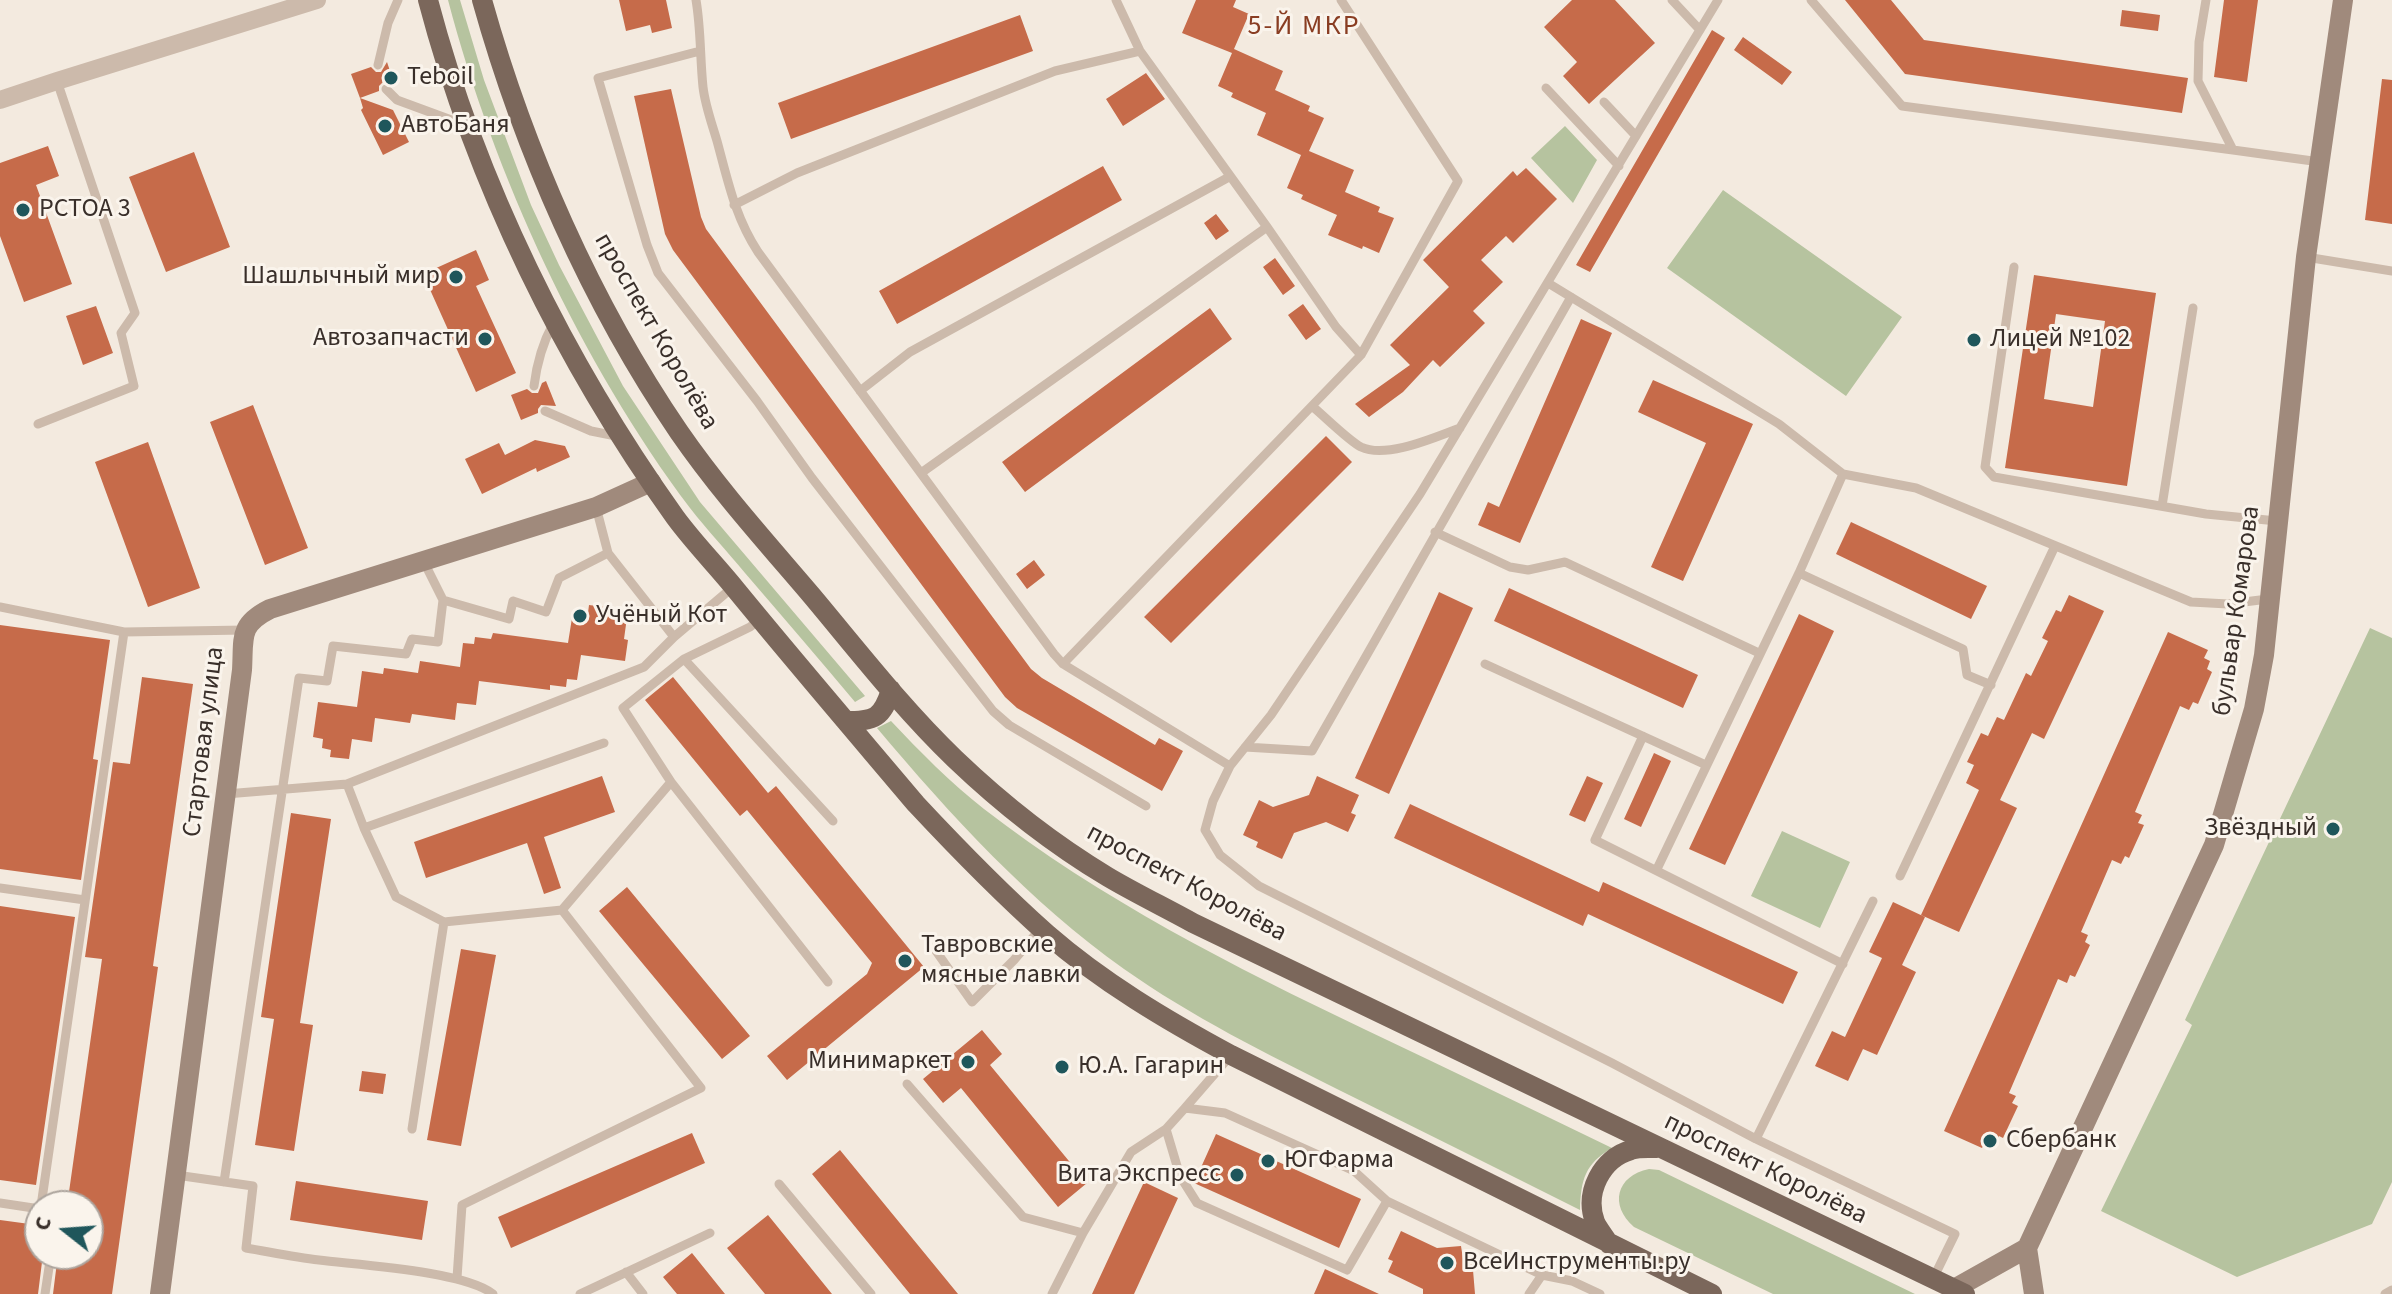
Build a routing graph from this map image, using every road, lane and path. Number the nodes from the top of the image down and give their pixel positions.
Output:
1 (317, 0) edge
2 (398, 0) edge
3 (428, 0) edge
4 (482, 0) edge
5 (696, 0) edge
6 (1116, 0) edge
7 (1341, 0) edge
8 (1672, 0) edge
9 (1718, 0) edge
10 (1811, 0) edge
11 (2206, 0) edge
12 (2343, 0) edge
13 (1700, 30) junction
14 (700, 51) junction
15 (1140, 51) junction
16 (378, 65) dead end
17 (57, 81) junction
18 (1546, 88) dead end
19 (386, 89) dead end
20 (0, 100) edge
21 (1604, 102) dead end
22 (469, 126) junction
23 (1636, 136) junction
24 (2233, 150) junction
25 (2320, 162) junction
26 (1619, 166) junction
27 (1229, 177) junction
28 (734, 205) junction
29 (1267, 227) junction
30 (2306, 257) junction
31 (2014, 267) dead end
32 (2392, 271) edge
33 (1548, 283) junction
34 (1571, 297) junction
35 (2193, 308) dead end
36 (555, 321) junction
37 (1361, 355) junction
38 (534, 386) dead end
39 (860, 391) junction
40 (1312, 406) junction
41 (545, 411) dead end
42 (38, 424) dead end
43 (1460, 428) junction
44 (622, 437) junction
45 (921, 473) junction
46 (1843, 474) junction
47 (651, 482) junction
48 (2162, 506) junction
49 (596, 507) junction
50 (2277, 521) junction
51 (1435, 532) junction
52 (2055, 546) junction
53 (608, 553) junction
54 (424, 562) junction
55 (1799, 573) junction
56 (733, 587) junction
57 (2268, 599) junction
58 (443, 600) junction
59 (0, 607) edge
60 (760, 619) junction
61 (245, 630) junction
62 (124, 632) junction
63 (674, 637) junction
64 (1759, 653) junction
65 (684, 659) junction
66 (1063, 664) junction
67 (1485, 664) dead end
68 (1991, 685) junction
69 (891, 690) junction
70 (846, 721) junction
71 (1643, 736) junction
72 (604, 743) dead end
73 (1245, 747) junction
74 (1706, 765) junction
75 (1230, 766) junction
76 (671, 782) junction
77 (347, 784) junction
78 (284, 790) junction
79 (225, 794) junction
80 (1146, 806) dead end
81 (833, 821) dead end
82 (364, 828) junction
83 (1657, 869) junction
84 (1900, 876) dead end
85 (0, 888) edge
86 (85, 900) junction
87 (1873, 901) dead end
88 (562, 910) junction
89 (444, 922) junction
90 (1041, 928) junction
91 (936, 951) dead end
92 (1843, 964) junction
93 (828, 982) dead end
94 (1231, 1055) junction
95 (907, 1084) dead end
96 (1185, 1108) junction
97 (412, 1129) dead end
98 (1166, 1129) junction
99 (1756, 1139) junction
100 (1661, 1148) junction
101 (176, 1175) junction
102 (224, 1182) junction
103 (779, 1184) dead end
104 (43, 1190) edge
105 (1387, 1201) junction
106 (0, 1203) edge
107 (24, 1205) edge
108 (710, 1233) dead end
109 (1083, 1233) junction
110 (1609, 1244) junction
111 (2027, 1248) junction
112 (49, 1270) edge
113 (626, 1272) junction
114 (1542, 1275) junction
115 (457, 1278) junction
116 (1933, 1279) junction
117 (2392, 1290) edge
118 (1960, 1291) edge
119 (45, 1294) edge
120 (160, 1294) edge
121 (493, 1294) edge
122 (580, 1294) edge
123 (643, 1294) edge
124 (871, 1294) edge
125 (1052, 1294) edge
126 (1529, 1294) edge
127 (1600, 1294) edge
128 (1712, 1294) edge
129 (2034, 1294) edge
130 (2385, 1294) edge

1 - 17 street
2 - 16 lane
3 - 22 main road
4 - 69 main road, проспект Королёва
5 - 14 lane
6 - 15 lane
7 - 37 lane
8 - 13 lane
9 - 13 lane
10 - 24 lane
11 - 24 lane
12 - 25 street, бульвар Комарова
13 - 23 lane
14 - 28 lane
14 - 80 lane
15 - 27 lane
15 - 28 lane
17 - 20 street
17 - 42 lane
18 - 26 lane
19 - 22 lane
21 - 23 lane
22 - 36 main road
23 - 26 lane
24 - 25 lane
25 - 30 street, бульвар Комарова
26 - 33 lane
27 - 29 lane
27 - 39 lane
28 - 39 lane
29 - 37 lane
29 - 45 lane
30 - 32 lane
30 - 50 street, бульвар Комарова
31 - 48 lane
33 - 34 lane
33 - 43 lane
34 - 46 lane
34 - 51 lane
35 - 48 lane
36 - 38 lane
36 - 44 main road
37 - 40 lane
39 - 45 lane
40 - 43 lane
40 - 66 lane
41 - 44 lane
43 - 73 lane
44 - 47 main road
45 - 66 lane
46 - 52 lane
46 - 55 lane
47 - 49 street, Стартовая улица
47 - 56 main road
48 - 50 lane
49 - 53 lane
49 - 54 street, Стартовая улица
50 - 57 street, бульвар Комарова
51 - 64 lane
51 - 73 lane
52 - 57 lane
52 - 68 lane
53 - 58 lane
53 - 63 lane
54 - 58 lane
54 - 61 street, Стартовая улица
55 - 64 lane
55 - 68 lane
56 - 60 main road
56 - 63 lane
57 - 111 street, бульвар Комарова
58 - 78 lane
59 - 62 lane
60 - 65 lane
60 - 70 main road
61 - 62 lane
61 - 79 street, Стартовая улица
62 - 86 lane
63 - 77 lane
64 - 74 lane
65 - 76 lane
65 - 81 lane
66 - 75 lane
67 - 71 lane
68 - 84 lane
69 - 70 main road
69 - 100 main road, проспект Королёва
70 - 90 main road
71 - 74 lane
71 - 83 lane
72 - 82 lane
73 - 75 lane
74 - 83 lane
75 - 99 lane
76 - 88 lane
76 - 93 lane
77 - 78 lane
77 - 82 lane
78 - 79 lane
78 - 102 lane
79 - 101 street, Стартовая улица
82 - 89 lane
83 - 92 lane
85 - 86 lane
86 - 104 lane
87 - 92 lane
88 - 89 lane
88 - 115 lane
89 - 97 lane
90 - 91 lane
90 - 94 main road
92 - 99 lane
94 - 96 lane
94 - 110 main road
95 - 109 lane
96 - 98 lane
96 - 105 lane
98 - 105 lane
98 - 109 lane
99 - 116 lane
100 - 110 main road
100 - 116 main road, проспект Королёва
101 - 102 lane
101 - 120 street, Стартовая улица
102 - 115 lane
103 - 124 lane
105 - 114 lane
106 - 107 lane
108 - 113 lane
109 - 125 lane
110 - 128 main road
111 - 118 street
111 - 129 street
112 - 119 lane
113 - 122 lane
113 - 123 lane
114 - 126 lane
114 - 127 lane
115 - 121 lane
116 - 118 main road, проспект Королёва
117 - 130 lane

